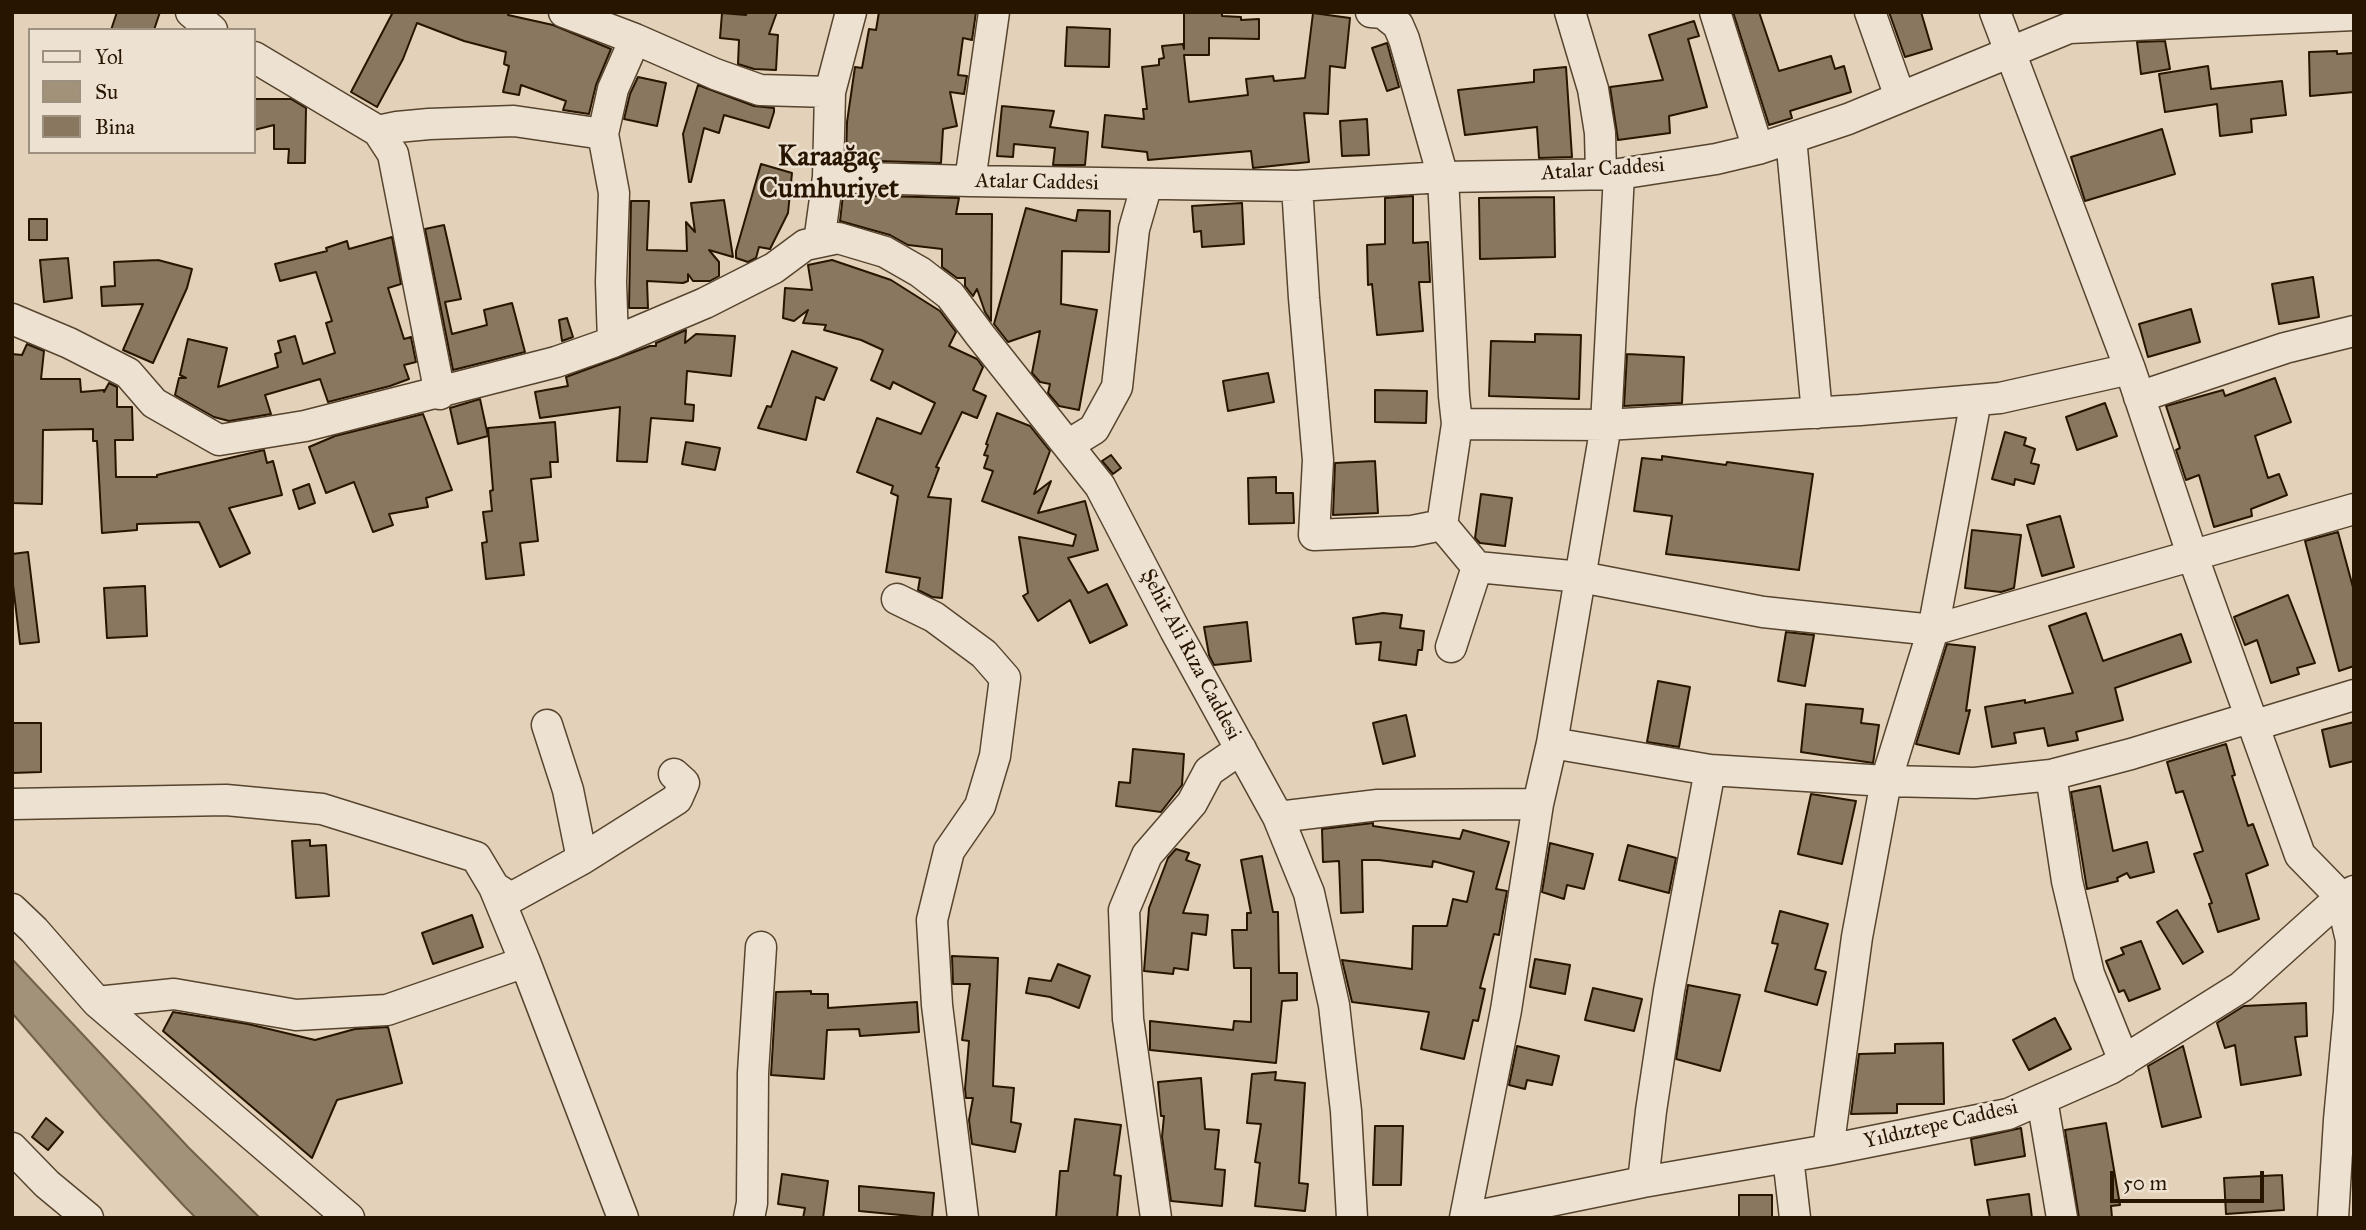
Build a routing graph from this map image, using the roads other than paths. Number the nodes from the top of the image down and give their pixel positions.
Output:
1 (191, 12) edge
2 (564, 12) edge
3 (851, 12) edge
4 (994, 12) edge
5 (1371, 12) edge
6 (1570, 12) edge
7 (1716, 12) edge
8 (1870, 12) edge
9 (1995, 12) edge
10 (2354, 15) edge
11 (2112, 19) edge
12 (210, 28) edge
13 (635, 39) junction
14 (2010, 50) junction
15 (256, 58) edge
16 (830, 92) junction
17 (1900, 97) junction
18 (378, 131) junction
19 (603, 134) junction
20 (1791, 138) junction
21 (1758, 149) junction
22 (1610, 174) junction
23 (828, 177) junction
24 (1444, 177) junction
25 (970, 181) junction
26 (1147, 184) junction
27 (1297, 186) junction
28 (812, 243) junction
29 (12, 319) edge
30 (2354, 331) edge
31 (613, 342) junction
32 (2130, 369) junction
33 (440, 394) junction
34 (2139, 397) junction
35 (1976, 400) junction
36 (1817, 413) junction
37 (1457, 424) junction
38 (1606, 425) junction
39 (1068, 445) junction
40 (2354, 509) edge
41 (1442, 526) junction
42 (2193, 557) junction
43 (1477, 568) junction
44 (1581, 577) junction
45 (897, 599) dead end
46 (1933, 630) junction
47 (1451, 647) dead end
48 (2354, 695) edge
49 (2251, 722) junction
50 (547, 725) dead end
51 (1552, 743) junction
52 (1241, 750) junction
53 (1710, 770) junction
54 (674, 774) dead end
55 (2051, 775) junction
56 (1886, 781) junction
57 (12, 804) edge
58 (1538, 804) junction
59 (1278, 817) junction
60 (582, 859) junction
61 (494, 887) junction
62 (2348, 894) edge
63 (12, 909) edge
64 (761, 947) dead end
65 (525, 962) junction
66 (97, 1002) junction
67 (2124, 1061) junction
68 (2042, 1099) junction
69 (12, 1148) edge
70 (1828, 1150) junction
71 (1788, 1157) junction
72 (1643, 1182) junction
73 (88, 1218) edge
74 (349, 1218) edge
75 (623, 1218) edge
76 (749, 1218) edge
77 (963, 1218) edge
78 (1156, 1218) edge
79 (1352, 1218) edge
80 (1466, 1218) edge
81 (1795, 1218) edge
82 (2062, 1218) edge
83 (2333, 1218) edge

1 - 12 street
2 - 13 street
3 - 16 street
4 - 25 street
5 - 24 street
6 - 22 street
7 - 21 street
8 - 17 street
9 - 14 street
10 - 11 street, Atalar Caddesi
11 - 14 street, Atalar Caddesi
13 - 16 street
13 - 19 street
14 - 17 street, Atalar Caddesi
14 - 32 street
15 - 18 street
16 - 23 street
17 - 20 street, Atalar Caddesi
18 - 19 street
18 - 33 street
19 - 31 street
20 - 21 street, Atalar Caddesi
20 - 36 street
21 - 22 street, Atalar Caddesi
22 - 24 street, Atalar Caddesi
22 - 38 street
23 - 25 street, Atalar Caddesi
23 - 28 street
24 - 27 street, Atalar Caddesi
24 - 37 street
25 - 26 street, Atalar Caddesi
26 - 27 street, Atalar Caddesi
26 - 39 street
27 - 41 street
28 - 31 street
28 - 39 street, Şehit Ali Rıza Caddesi
29 - 33 street
30 - 34 street
31 - 33 street
32 - 34 street
32 - 35 street
34 - 42 street
35 - 36 street
35 - 46 street
36 - 38 street
37 - 38 street
37 - 41 street
38 - 44 street
39 - 52 street, Şehit Ali Rıza Caddesi
40 - 42 street
41 - 43 street
42 - 46 street
42 - 49 street
43 - 44 street
43 - 47 street
44 - 46 street
44 - 51 street
45 - 77 street
46 - 56 street
48 - 49 street
49 - 55 street
49 - 62 street
50 - 60 street
51 - 53 street
51 - 58 street
52 - 59 street, Şehit Ali Rıza Caddesi
52 - 78 street
53 - 56 street
53 - 72 street
54 - 60 street
55 - 56 street
55 - 67 street
56 - 70 street
57 - 61 street
58 - 59 street
58 - 80 street
59 - 79 street, Şehit Ali Rıza Caddesi
60 - 61 street
61 - 65 street
62 - 67 street, Yıldıztepe Caddesi
62 - 83 street
63 - 66 street
64 - 76 street
65 - 66 street
65 - 75 street
66 - 74 street
67 - 68 street, Yıldıztepe Caddesi
68 - 70 street, Yıldıztepe Caddesi
68 - 82 street
69 - 73 street
70 - 71 street, Yıldıztepe Caddesi
71 - 72 street, Yıldıztepe Caddesi
71 - 81 street
72 - 80 street, Yıldıztepe Caddesi

